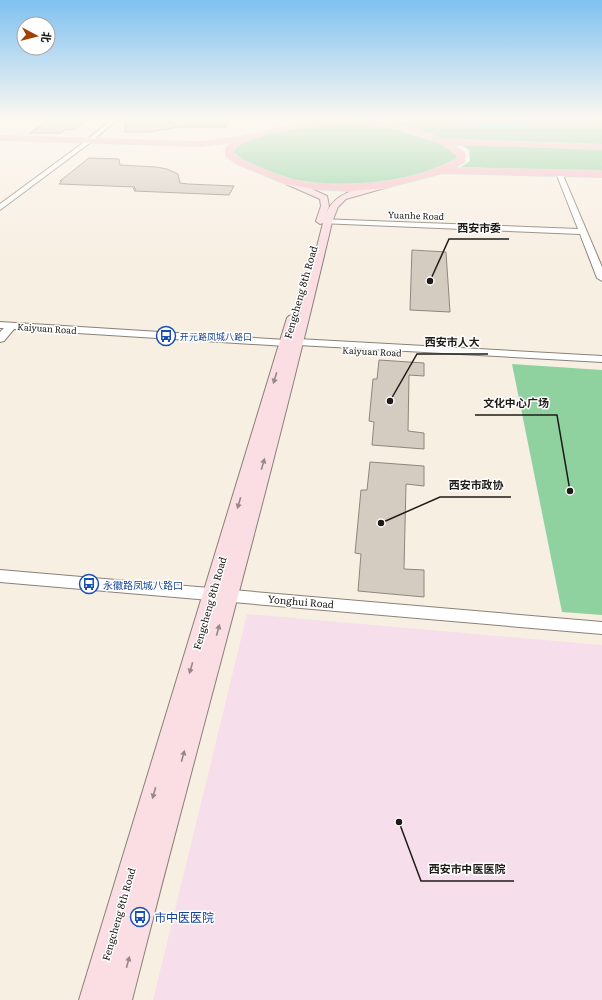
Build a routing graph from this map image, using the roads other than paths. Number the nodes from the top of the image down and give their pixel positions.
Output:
1 (48, 164) edge
2 (56, 164) edge
3 (244, 164) edge
4 (455, 164) edge
5 (481, 164) edge
6 (444, 170) junction
7 (513, 171) junction
8 (559, 173) junction
9 (602, 174) edge
10 (289, 182) junction
11 (385, 185) junction
12 (0, 201) edge
13 (0, 208) edge
14 (324, 221) junction
15 (582, 232) junction
16 (602, 278) edge
17 (0, 326) edge
18 (11, 326) junction
19 (0, 339) edge
20 (293, 344) junction
21 (602, 359) edge
22 (602, 364) edge
23 (0, 576) edge
24 (220, 594) junction
25 (602, 628) edge
26 (93, 1000) edge
27 (118, 1000) edge

1 - 12 street
2 - 13 street
3 - 10 main road
4 - 6 main road
5 - 7 main road
6 - 7 main road
6 - 11 main road
7 - 8 main road
8 - 9 main road
8 - 15 street
10 - 11 main road
10 - 14 main road
11 - 14 main road
14 - 15 street, Yuanhe Road
14 - 20 main road, Fengcheng 8th Road
15 - 16 street
17 - 18 street, Kaiyuan Road
18 - 19 street
18 - 20 street, Kaiyuan Road
20 - 21 street, Kaiyuan Road
20 - 22 street, Kaiyuan Road
20 - 24 main road, Fengcheng 8th Road
23 - 24 street, Yonghui Road
24 - 25 street, Yonghui Road
24 -> 26 main road, Fengcheng 8th Road
27 -> 24 main road, Fengcheng 8th Road

